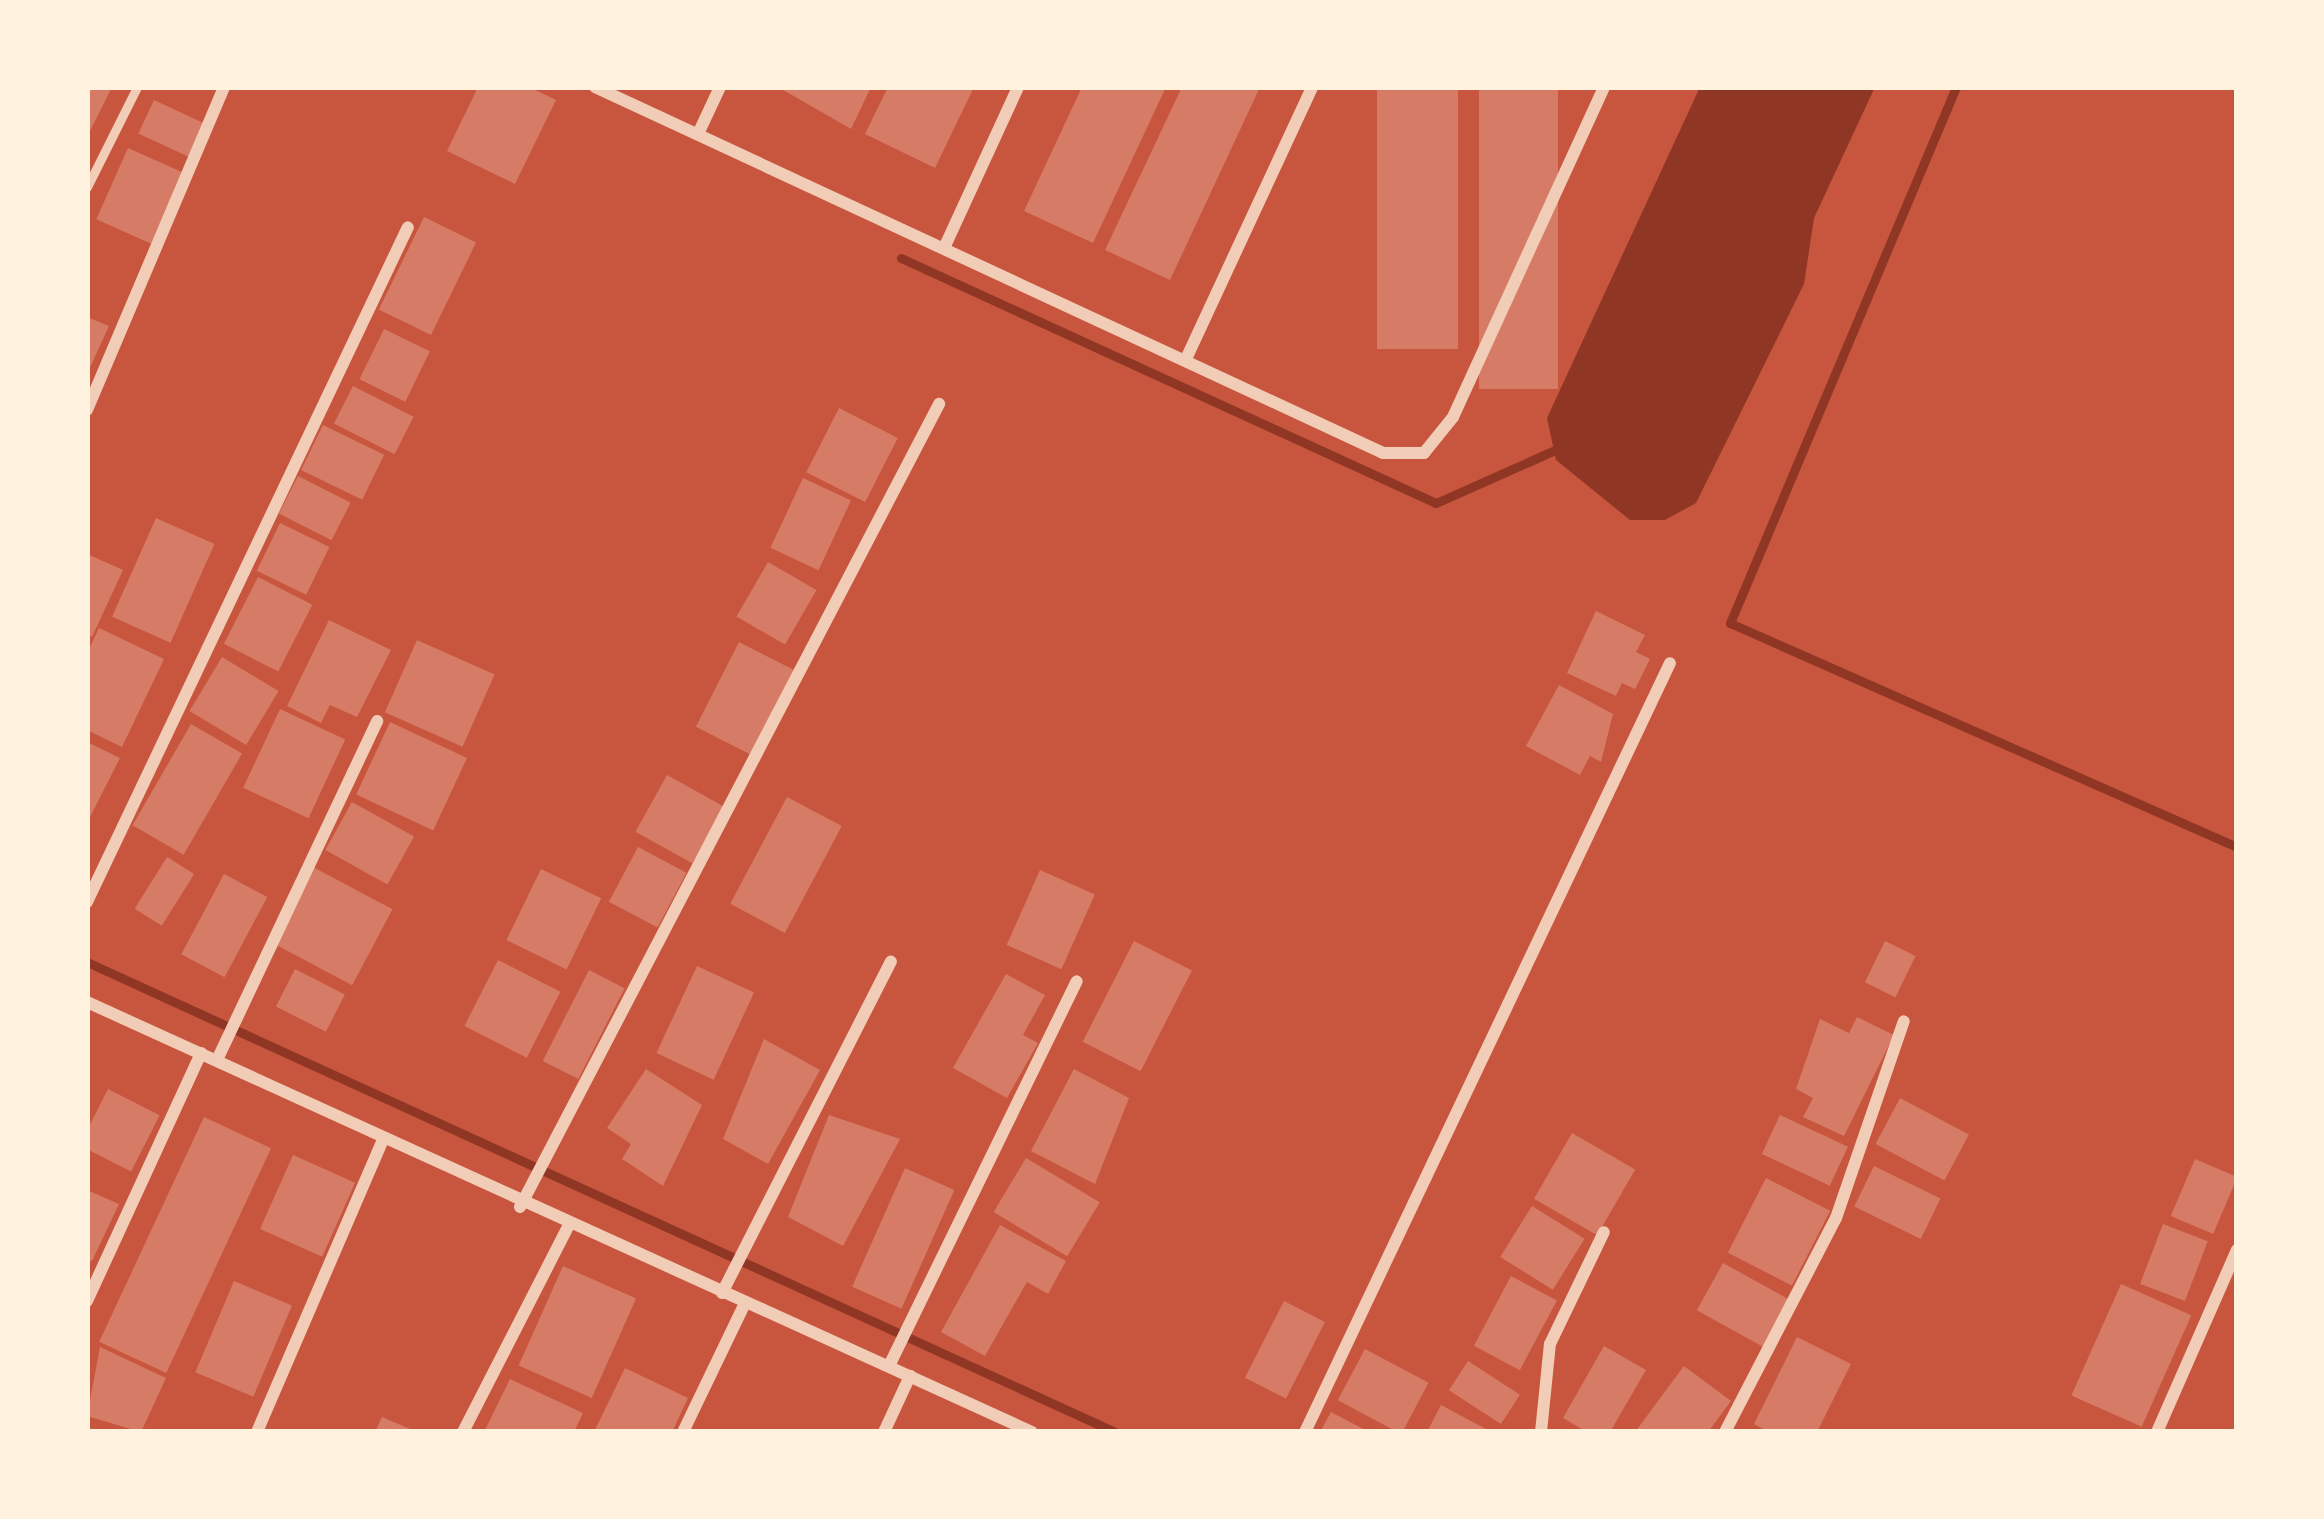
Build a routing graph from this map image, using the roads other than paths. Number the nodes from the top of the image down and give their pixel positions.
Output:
1 (137, 87) edge
2 (224, 87) edge
3 (595, 87) edge
4 (720, 87) edge
5 (1018, 87) edge
6 (1312, 87) edge
7 (1604, 87) edge
8 (698, 134) junction
9 (87, 187) edge
10 (408, 227) dead end
11 (945, 246) junction
12 (1186, 359) junction
13 (939, 404) dead end
14 (87, 410) edge
15 (1670, 663) dead end
16 (376, 721) dead end
17 (87, 902) edge
18 (891, 962) dead end
19 (1077, 981) dead end
20 (87, 1002) edge
21 (1904, 1021) dead end
22 (201, 1053) junction
23 (218, 1060) junction
24 (383, 1139) junction
25 (520, 1207) junction
26 (569, 1225) junction
27 (1604, 1232) dead end
28 (2237, 1250) edge
29 (722, 1293) junction
30 (87, 1301) edge
31 (745, 1303) junction
32 (889, 1366) junction
33 (910, 1376) junction
34 (257, 1432) edge
35 (463, 1432) edge
36 (683, 1432) edge
37 (884, 1432) edge
38 (1032, 1432) edge
39 (1305, 1432) edge
40 (1541, 1432) edge
41 (1725, 1432) edge
42 (2157, 1432) edge

1 - 9 lane
2 - 14 street
3 - 8 street
4 - 8 street
5 - 11 street
6 - 12 street
7 - 12 street
8 - 11 street
10 - 17 street
11 - 12 street
13 - 25 street
15 - 39 street
16 - 23 street
18 - 29 street
19 - 32 street
20 - 22 street
21 - 41 street
22 - 23 street
22 - 30 street
23 - 24 street
24 - 25 street
24 - 34 street
25 - 26 street
26 - 29 street
26 - 35 street
27 - 40 street
28 - 42 street
29 - 31 street
31 - 32 street
31 - 36 street
32 - 33 street
33 - 37 street
33 - 38 street

